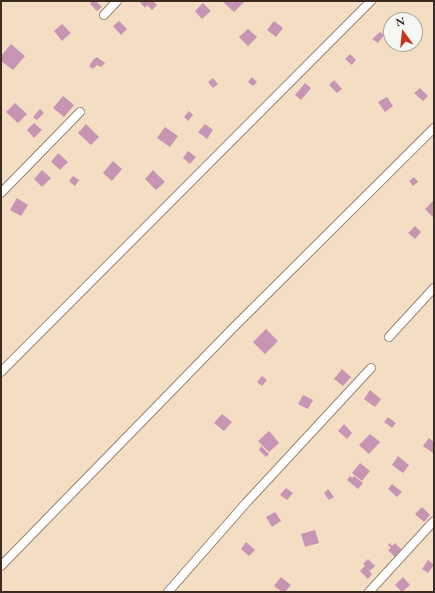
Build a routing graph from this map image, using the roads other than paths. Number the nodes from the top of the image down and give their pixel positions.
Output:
1 (117, 1) edge
2 (371, 1) edge
3 (104, 15) dead end
4 (80, 112) dead end
5 (434, 128) edge
6 (1, 193) edge
7 (434, 288) edge
8 (389, 337) dead end
9 (371, 368) dead end
10 (1, 372) edge
11 (434, 521) edge
12 (1, 566) edge
13 (168, 592) edge
14 (370, 592) edge

1 - 3 street
2 - 10 street
4 - 6 street
5 - 12 street
7 - 8 street
9 - 13 street
11 - 14 street

